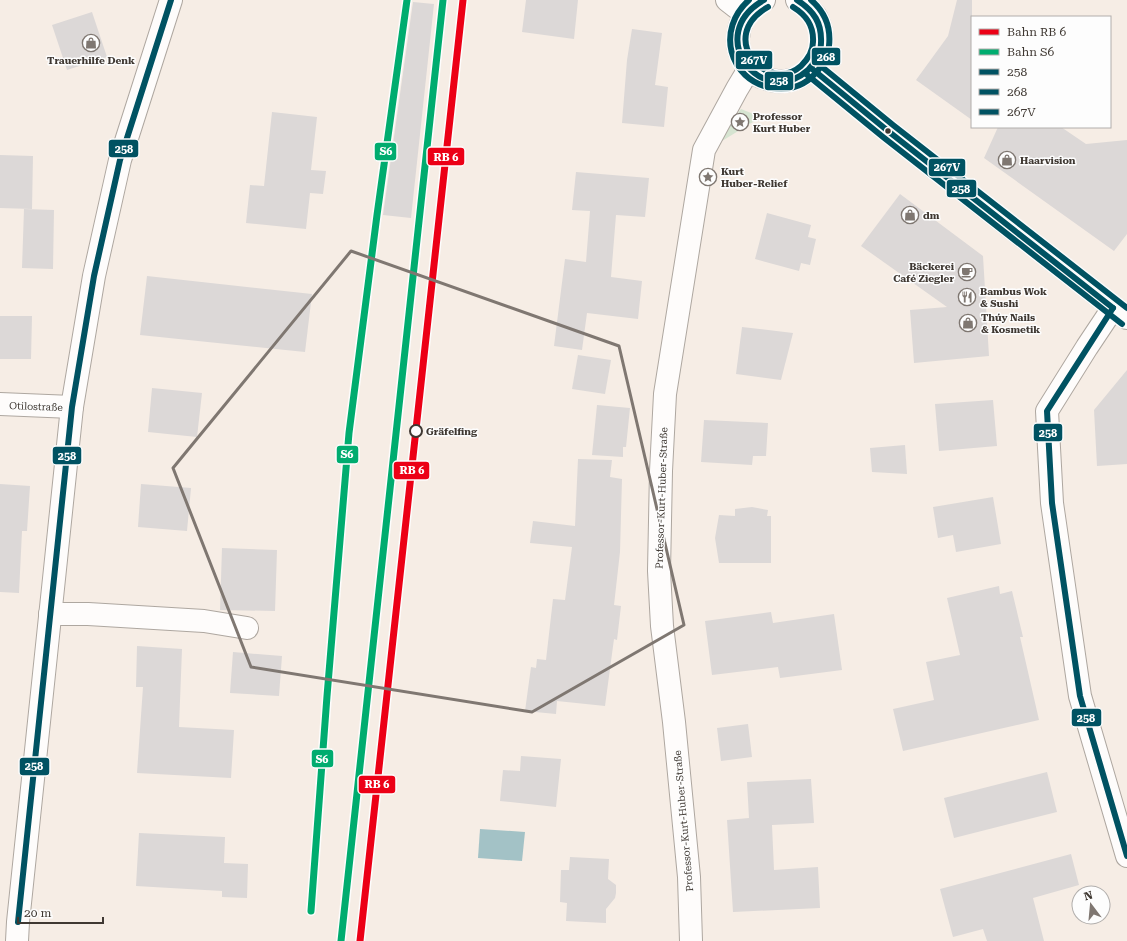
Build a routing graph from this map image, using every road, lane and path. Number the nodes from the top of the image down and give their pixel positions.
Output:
1 (171, 0) edge
2 (727, 0) edge
3 (764, 0) edge
4 (797, 0) edge
5 (745, 14) junction
6 (811, 68) junction
7 (749, 69) junction
8 (1120, 313) edge
9 (0, 404) edge
10 (72, 407) junction
11 (50, 614) junction
12 (247, 628) dead end
13 (1127, 856) edge
14 (11, 930) edge
15 (691, 941) edge

1 - 10 street
2 - 5 street
3 - 5 street
4 - 6 street
5 - 7 street
6 - 7 street
6 - 8 street
7 - 15 street, Professor-Kurt-Huber-Straße
8 - 13 street
9 - 10 street, Otilostraße
10 - 11 street
11 - 12 street
11 - 14 street

